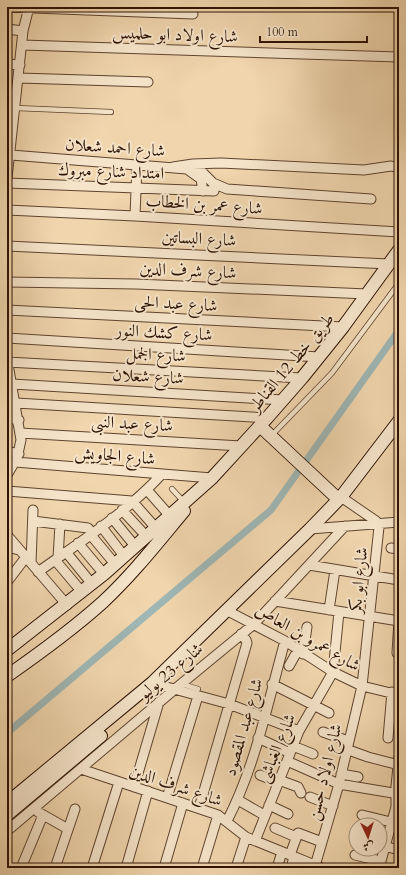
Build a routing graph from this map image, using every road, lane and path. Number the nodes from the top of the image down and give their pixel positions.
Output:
1 (7, 8) edge
2 (28, 8) edge
3 (193, 14) dead end
4 (7, 29) edge
5 (23, 31) junction
6 (22, 45) junction
7 (399, 57) edge
8 (7, 64) edge
9 (20, 65) junction
10 (19, 78) junction
11 (148, 82) dead end
12 (13, 105) edge
13 (111, 112) dead end
14 (11, 155) junction
15 (194, 164) junction
16 (137, 165) junction
17 (172, 167) junction
18 (399, 168) edge
19 (7, 178) edge
20 (7, 183) edge
21 (136, 188) junction
22 (203, 190) junction
23 (214, 191) dead end
24 (371, 199) dead end
25 (7, 210) edge
26 (135, 216) junction
27 (399, 232) edge
28 (7, 246) edge
29 (399, 250) edge
30 (389, 264) junction
31 (7, 282) edge
32 (399, 282) edge
33 (367, 294) junction
34 (7, 310) edge
35 (343, 327) junction
36 (7, 338) edge
37 (319, 357) junction
38 (7, 358) edge
39 (8, 362) edge
40 (302, 378) junction
41 (10, 386) edge
42 (283, 400) junction
43 (16, 403) junction
44 (7, 418) edge
45 (19, 420) junction
46 (399, 421) edge
47 (264, 422) junction
48 (20, 433) junction
49 (271, 436) junction
50 (241, 446) junction
51 (7, 451) edge
52 (17, 458) junction
53 (7, 475) edge
54 (161, 475) junction
55 (212, 478) junction
56 (172, 489) dead end
57 (147, 490) junction
58 (7, 491) edge
59 (339, 498) junction
60 (132, 501) junction
61 (33, 510) dead end
62 (122, 510) junction
63 (178, 511) junction
64 (112, 518) junction
65 (33, 521) junction
66 (399, 522) edge
67 (378, 523) junction
68 (60, 524) junction
69 (100, 526) junction
70 (345, 526) junction
71 (155, 527) junction
72 (310, 529) junction
73 (91, 533) junction
74 (7, 535) edge
75 (146, 536) junction
76 (78, 543) junction
77 (135, 546) junction
78 (7, 547) edge
79 (19, 550) junction
80 (59, 557) junction
81 (28, 560) junction
82 (120, 560) junction
83 (308, 565) junction
84 (335, 570) junction
85 (38, 572) junction
86 (104, 574) junction
87 (9, 576) edge
88 (374, 576) junction
89 (399, 580) edge
90 (92, 584) junction
91 (82, 592) junction
92 (275, 601) junction
93 (77, 606) junction
94 (226, 610) junction
95 (329, 610) junction
96 (339, 612) junction
97 (370, 617) junction
98 (399, 620) edge
99 (254, 624) junction
100 (306, 627) dead end
101 (242, 634) junction
102 (285, 641) junction
103 (398, 648) edge
104 (7, 650) edge
105 (301, 652) junction
106 (7, 658) edge
107 (289, 666) dead end
108 (7, 668) edge
109 (333, 672) junction
110 (7, 676) edge
111 (152, 683) junction
112 (272, 684) junction
113 (177, 686) junction
114 (362, 686) junction
115 (198, 692) junction
116 (396, 694) edge
117 (159, 702) junction
118 (229, 704) junction
119 (313, 704) junction
120 (125, 705) junction
121 (329, 713) dead end
122 (263, 717) junction
123 (395, 722) edge
124 (299, 731) junction
125 (323, 732) dead end
126 (258, 738) junction
127 (388, 738) dead end
128 (347, 745) junction
129 (290, 753) junction
130 (313, 754) dead end
131 (399, 762) edge
132 (81, 769) junction
133 (260, 774) dead end
134 (341, 774) junction
135 (358, 777) dead end
136 (279, 781) junction
137 (119, 782) junction
138 (339, 784) junction
139 (134, 786) junction
140 (148, 791) junction
141 (301, 793) dead end
142 (397, 794) edge
143 (310, 797) dead end
144 (167, 798) junction
145 (238, 800) junction
146 (7, 803) edge
147 (183, 803) junction
148 (269, 805) junction
149 (333, 806) junction
150 (199, 808) junction
151 (33, 809) junction
152 (76, 809) dead end
153 (288, 814) dead end
154 (7, 815) edge
155 (43, 815) junction
156 (218, 815) junction
157 (264, 815) junction
158 (362, 815) dead end
159 (227, 821) junction
160 (394, 824) edge
161 (275, 828) dead end
162 (68, 829) junction
163 (7, 831) edge
164 (246, 837) junction
165 (296, 837) junction
166 (388, 837) edge
167 (255, 841) junction
168 (322, 842) junction
169 (388, 847) edge
170 (399, 850) edge
171 (289, 854) junction
172 (358, 857) edge
173 (379, 865) edge
174 (318, 867) edge
175 (21, 868) edge
176 (55, 868) edge
177 (92, 868) edge
178 (126, 868) edge
179 (164, 868) edge
180 (202, 868) edge
181 (236, 868) edge
182 (277, 868) edge
183 (291, 868) edge

1 - 2 street
2 - 3 street
2 - 5 street
4 - 5 street
5 - 6 street
6 - 7 street, شارع اولاد ابو حلميس
6 - 9 street
8 - 9 street
9 - 10 street
10 - 11 street
10 - 12 street
12 - 13 lane
12 - 14 street
14 - 16 street, شارع احمد شعلان
14 - 19 street
15 - 17 street
15 - 18 street
15 - 24 street
16 - 17 street, شارع احمد شعلان
16 - 21 street
17 - 22 street, شارع احمد شعلان
20 - 21 street, امتداد شارع مبروك
21 - 22 street, امتداد شارع مبروك
21 - 26 street
22 - 23 street, امتداد شارع مبروك
25 - 26 street, شارع عمر بن الخطاب
26 - 27 street, شارع عمر بن الخطاب
28 - 30 street, شارع البساتين
29 - 30 main road, طريق خط 12 القناطر
30 - 33 main road, طريق خط 12 القناطر
31 - 33 street, شارع شرف الدين
32 - 49 lane
33 - 35 main road, طريق خط 12 القناطر
34 - 35 street, شارع عبد الحى
35 - 37 main road, طريق خط 12 القناطر
36 - 37 street, شارع كشك النور
37 - 40 main road, طريق خط 12 القناطر
38 - 39 street
39 - 40 street, شارع الجمل
39 - 41 street
40 - 42 main road, طريق خط 12 القناطر
41 - 42 street, شارع شعلان
41 - 43 street
42 - 47 main road, طريق خط 12 القناطر
43 - 45 street
43 - 47 street
44 - 45 street
45 - 48 street
46 - 59 main road, شارع 23 يوليو
47 - 49 main road
47 - 50 main road, طريق خط 12 القناطر
48 - 50 street, شارع عبد النبى
48 - 52 street
49 - 59 main road
50 - 55 main road, طريق خط 12 القناطر
51 - 52 street, شارع الجاويش
52 - 53 street
52 - 54 street, شارع الجاويش
54 - 55 street, شارع الجاويش
54 - 57 street
55 - 63 main road, طريق خط 12 القناطر
56 - 63 lane
57 - 60 street
57 - 63 street
58 - 60 street
59 - 67 street
59 - 72 main road, شارع 23 يوليو
60 - 62 street
60 - 71 street
61 - 65 street
62 - 64 street
62 - 75 street
63 - 71 main road, طريق خط 12 القناطر
63 - 93 main road
63 - 110 main road, طريق خط 12 القناطر
64 - 69 street
64 - 77 street
65 - 68 street
65 - 81 street
66 - 67 street
67 - 70 street
67 - 88 street, شارع ابو بكر
68 - 73 street
68 - 80 street
69 - 73 street
69 - 82 street
70 - 72 street
70 - 83 street, شارع 23 يوليو
71 - 75 main road, طريق خط 12 القناطر
72 - 94 main road, شارع 23 يوليو
73 - 76 street
73 - 82 street
74 - 79 street
75 - 77 main road, طريق خط 12 القناطر
76 - 80 street
76 - 86 street
77 - 82 main road, طريق خط 12 القناطر
78 - 79 street
79 - 81 street
80 - 85 street
80 - 90 street
80 - 91 street
81 - 85 street
81 - 87 street
82 - 86 main road, طريق خط 12 القناطر
83 - 84 street
83 - 92 street, شارع 23 يوليو
84 - 88 street
84 - 95 street
85 - 93 street
86 - 90 main road, طريق خط 12 القناطر
88 - 89 street
88 - 97 street, شارع ابو بكر
90 - 91 main road, طريق خط 12 القناطر
91 - 93 main road, طريق خط 12 القناطر
92 - 95 street
92 - 99 street, شارع 23 يوليو
93 - 104 main road, طريق خط 12 القناطر
93 - 106 main road
93 - 108 main road
94 - 99 street, شارع عمرو بن العاص
94 - 111 main road, شارع 23 يوليو
95 - 96 street
96 - 97 street
96 - 109 street
97 - 98 street
97 - 114 street, شارع ابو بكر
98 - 103 street
99 - 101 street, شارع 23 يوليو
99 - 102 street, شارع عمرو بن العاص
100 - 105 street
101 - 113 street, شارع 23 يوليو
101 - 118 street
102 - 105 street, شارع عمرو بن العاص
102 - 112 street, شارع عبد المقصود
105 - 107 street
105 - 109 street, شارع عمرو بن العاص
109 - 114 street, شارع عمرو بن العاص
109 - 119 street, شارع الغباشى
111 - 113 street
111 - 120 main road, شارع 23 يوليو
112 - 119 street
112 - 122 street, شارع عبد المقصود
113 - 115 street
113 - 117 street, شارع 23 يوليو
114 - 116 street, شارع عمرو بن العاص
114 - 128 street, شارع اولاد حسن
115 - 118 street
115 - 144 street
116 - 123 street
117 - 132 street, شارع 23 يوليو
117 - 139 street
118 - 122 street
118 - 150 street
119 - 121 street
119 - 124 street, شارع الغباشى
120 - 146 main road, شارع 23 يوليو
120 - 154 main road
122 - 124 street
122 - 126 street, شارع عبد المقصود
123 - 127 street
124 - 129 street, شارع الغباشى
125 - 128 street
126 - 129 street
126 - 145 street, شارع عبد المقصود
128 - 131 street
128 - 134 street, شارع اولاد حسن
129 - 130 street
129 - 136 street, شارع الغباشى
129 - 138 street
131 - 142 street
132 - 137 street, شارع شرف الدين
132 - 151 street, شارع 23 يوليو
133 - 136 street
134 - 135 street
134 - 138 street, شارع اولاد حسن
136 - 141 street
136 - 148 street, شارع الغباشى
137 - 139 street, شارع شرف الدين
137 - 177 street
138 - 142 street
138 - 149 street, شارع اولاد حسن
139 - 140 street, شارع شرف الدين
140 - 144 street, شارع شرف الدين
140 - 178 street
142 - 160 street
143 - 149 street
144 - 147 street, شارع شرف الدين
145 - 157 street
145 - 159 street, شارع عبد المقصود
147 - 150 street, شارع شرف الدين
147 - 179 street
148 - 153 street
148 - 157 street, شارع الغباشى
149 - 168 street, شارع اولاد حسن
150 - 156 street, شارع شرف الدين
151 - 155 street
151 - 163 street, شارع 23 يوليو
152 - 162 street
155 - 162 street
155 - 175 street
156 - 159 street, شارع شرف الدين
156 - 180 street
157 - 167 street, شارع الغباشى
158 - 160 street
159 - 164 street, شارع شرف الدين
160 - 166 street
161 - 165 street
162 - 176 street
164 - 167 street, شارع شرف الدين
164 - 181 street
165 - 168 street
165 - 171 street
167 - 171 street, شارع شرف الدين
168 - 174 street, شارع اولاد حسن
169 - 170 street
171 - 174 street, شارع شرف الدين
171 - 182 street
171 - 183 street
172 - 173 street

